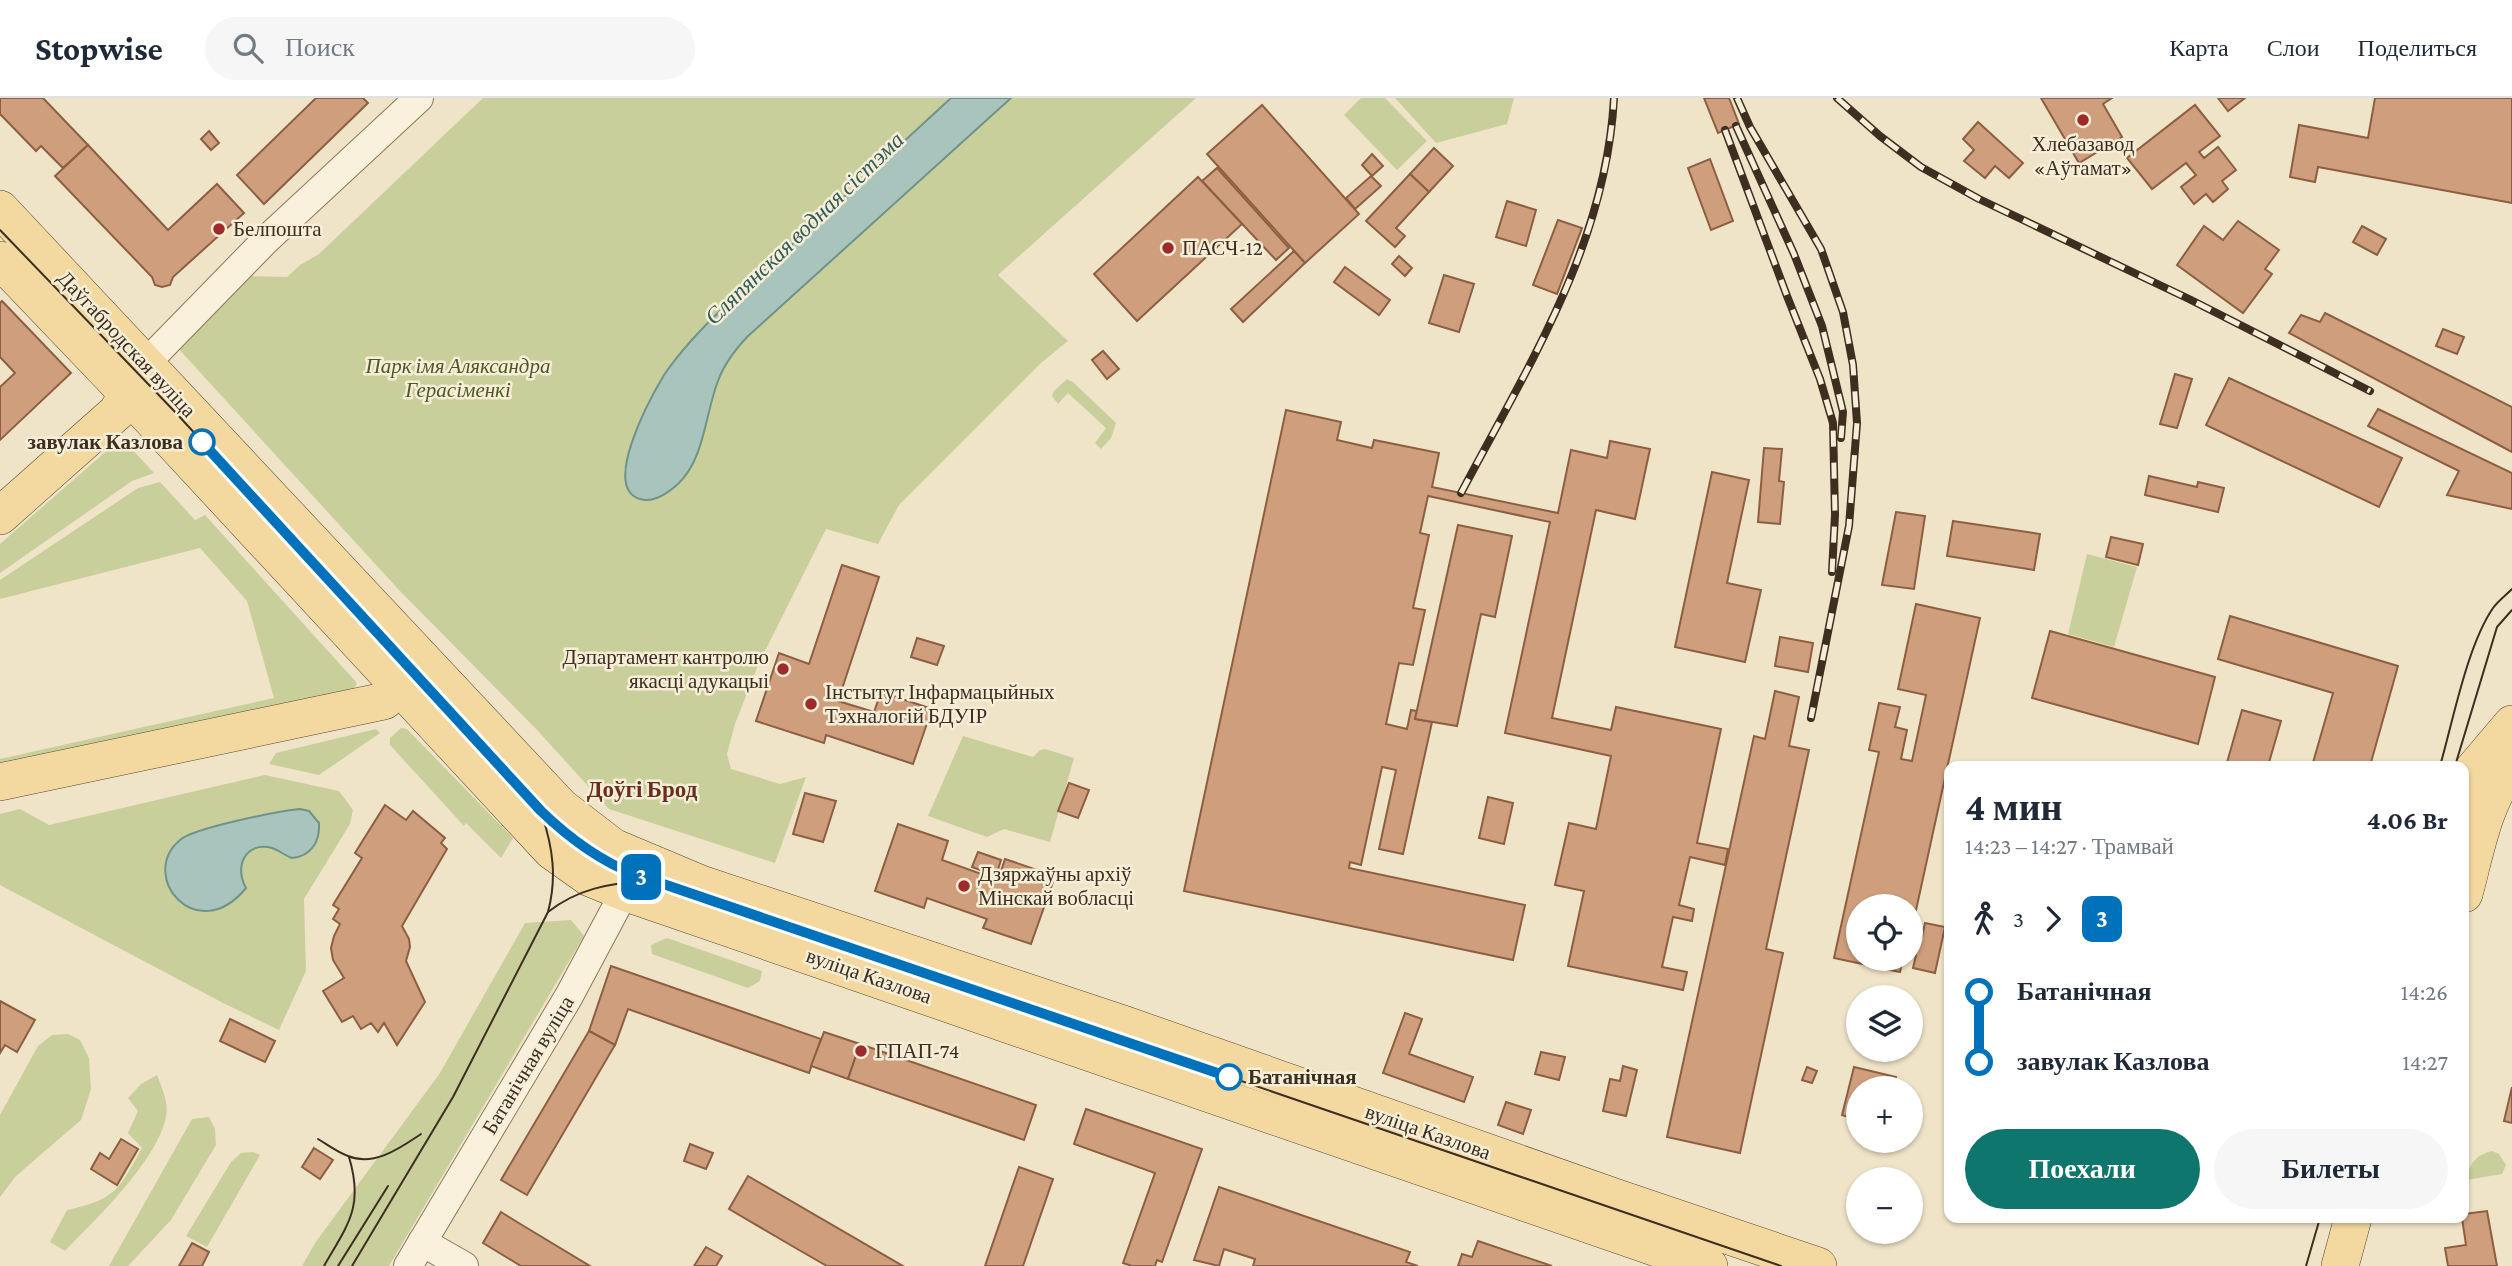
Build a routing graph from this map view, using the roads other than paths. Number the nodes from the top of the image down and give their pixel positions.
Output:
1 (419, 98) edge
2 (0, 209) edge
3 (0, 260) edge
4 (137, 379) junction
5 (0, 516) edge
6 (411, 674) junction
7 (2512, 724) edge
8 (2512, 766) edge
9 (0, 782) edge
10 (2469, 785) edge
11 (2469, 875) edge
12 (632, 876) junction
13 (2352, 1223) edge
14 (2379, 1223) edge
15 (422, 1242) junction
16 (408, 1266) edge
17 (464, 1266) edge
18 (1709, 1266) edge
19 (1818, 1266) edge
20 (2340, 1266) edge
21 (2367, 1266) edge

1 - 4 street
2 - 4 main road, Даўгабродская вуліца
3 - 4 main road, Даўгабродская вуліца
4 - 5 main road
4 - 6 main road, Даўгабродская вуліца
6 - 9 main road
6 - 12 main road, Даўгабродская вуліца
7 - 10 main road
8 - 11 main road
12 - 15 street, Батанічная вуліца
12 - 18 main road, вуліца Казлова
12 - 19 main road, вуліца Казлова
13 - 20 main road
14 - 21 main road
15 - 16 street, Батанічная вуліца
15 - 17 street

